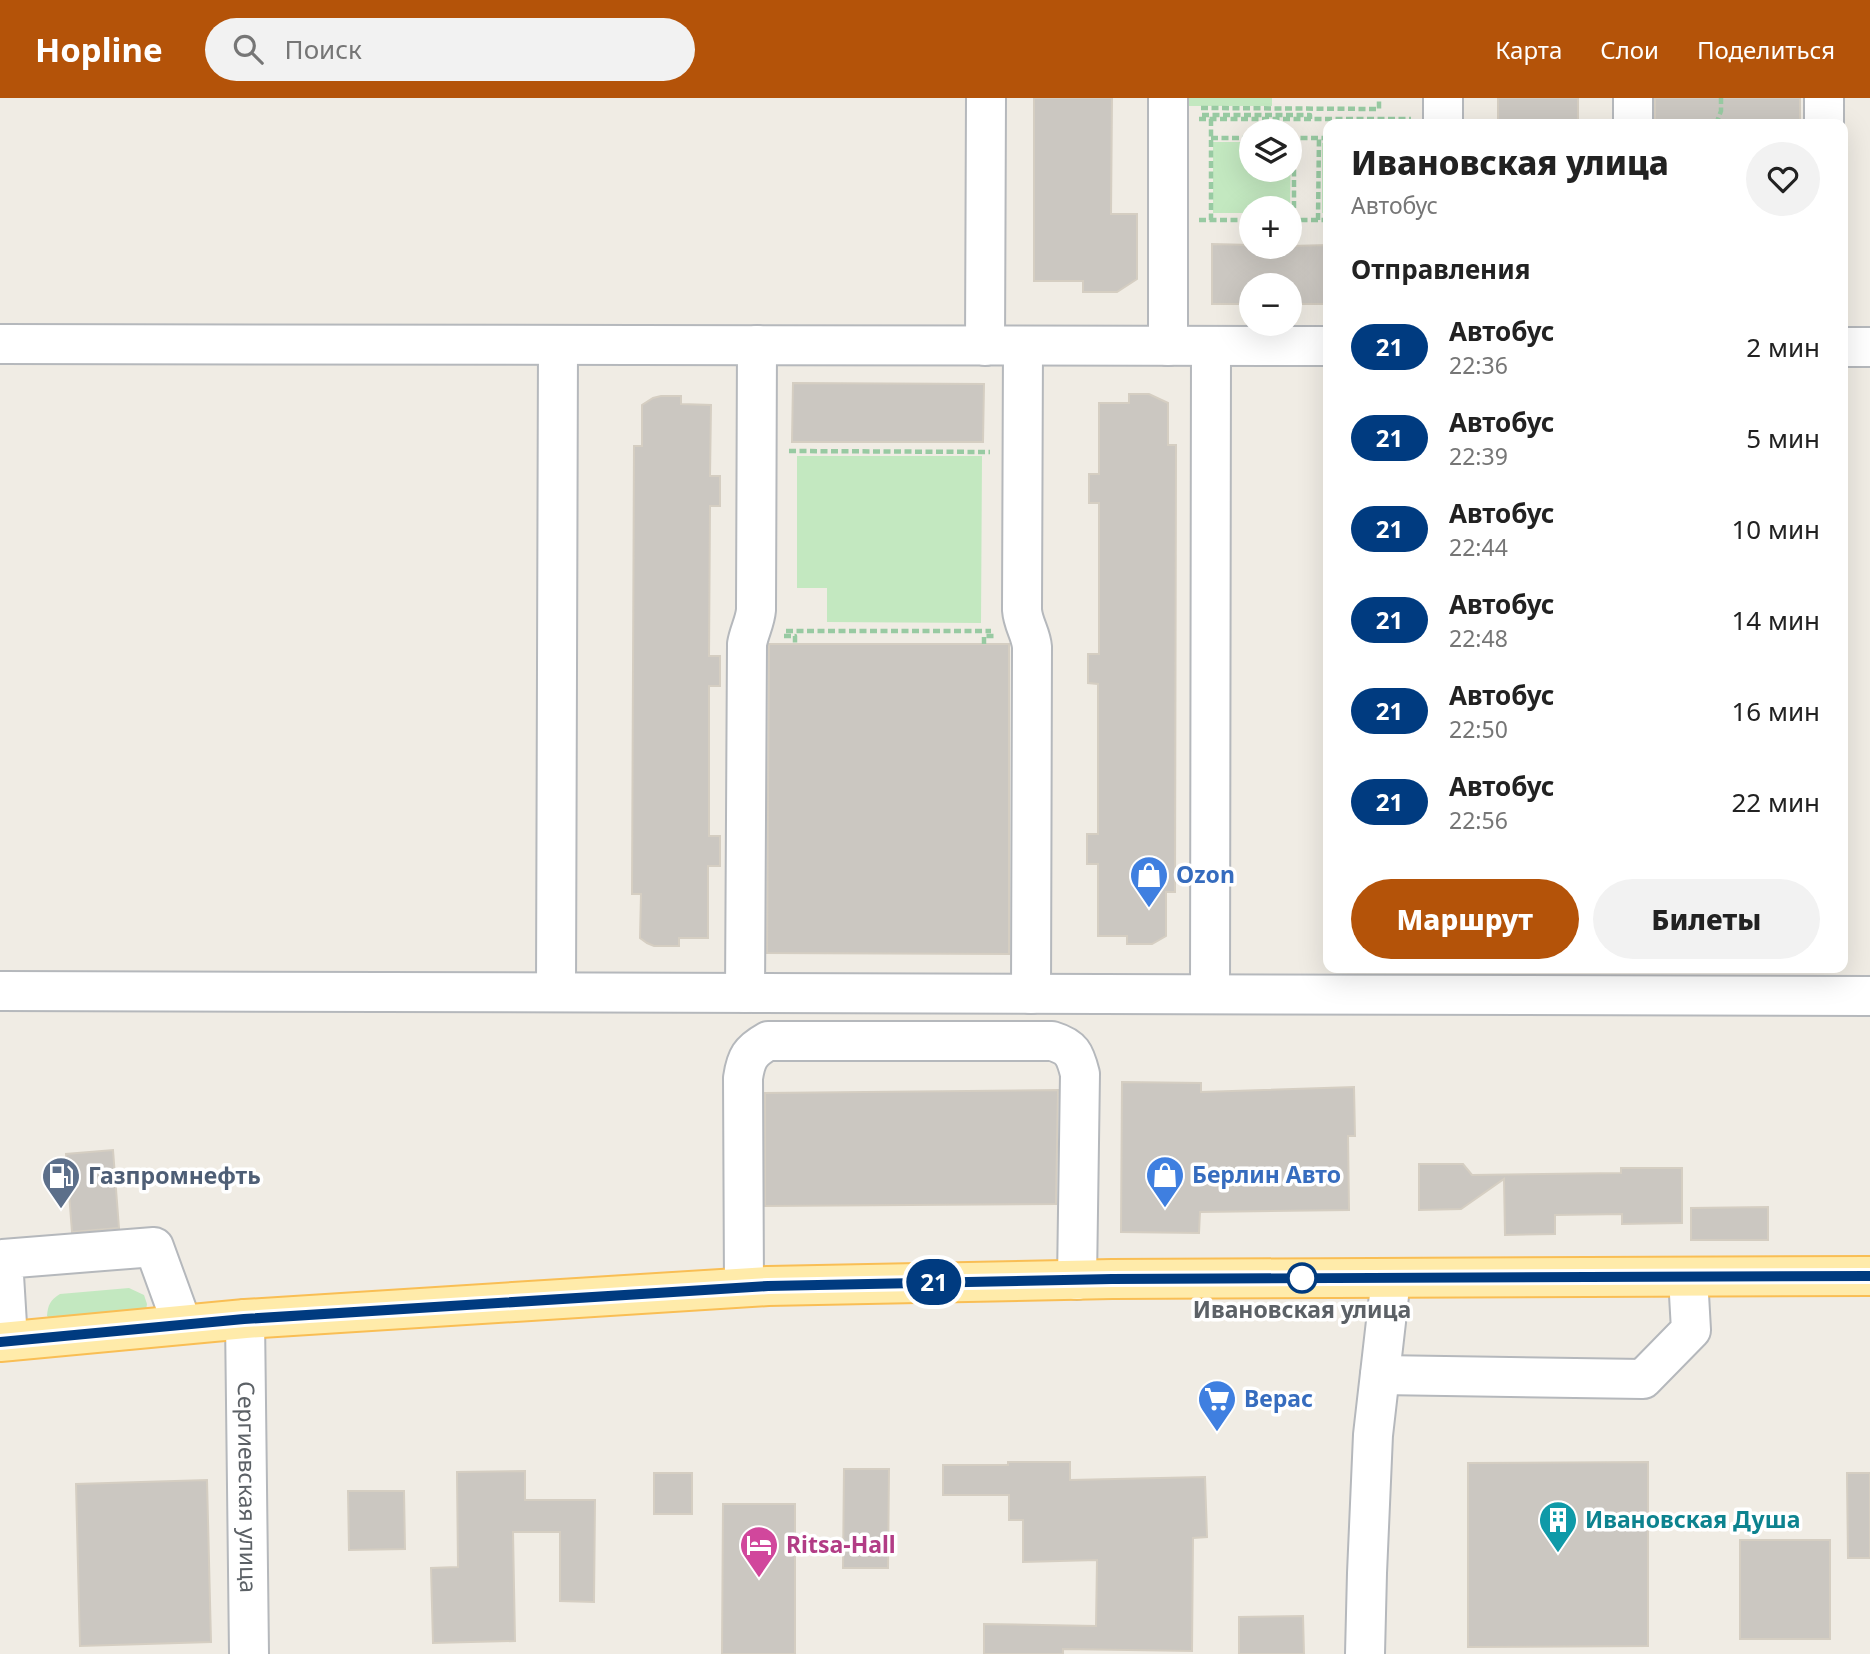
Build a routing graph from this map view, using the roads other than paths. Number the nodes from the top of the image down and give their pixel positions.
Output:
1 (986, 98) edge
2 (1633, 98) edge
3 (1824, 98) edge
4 (1189, 110) edge
5 (1633, 119) edge
6 (1824, 119) edge
7 (0, 344) edge
8 (558, 345) junction
9 (757, 345) junction
10 (985, 346) junction
11 (1023, 346) junction
12 (1168, 346) junction
13 (1211, 346) junction
14 (1323, 346) edge
15 (1848, 347) edge
16 (1870, 347) edge
17 (1378, 981) edge
18 (1553, 982) edge
19 (1850, 987) edge
20 (0, 991) edge
21 (556, 992) junction
22 (745, 993) junction
23 (1031, 994) junction
24 (1209, 994) junction
25 (1870, 1276) edge
26 (1688, 1277) junction
27 (1391, 1278) junction
28 (1077, 1280) junction
29 (744, 1287) junction
30 (244, 1319) junction
31 (182, 1324) junction
32 (4, 1341) edge
33 (1380, 1375) junction
34 (249, 1654) edge
35 (1365, 1654) edge

1 - 10 street
2 - 5 street
3 - 6 street
4 - 12 street
7 - 8 street
8 - 9 street
8 - 21 street
9 - 10 street
9 - 22 street
10 - 11 street
11 - 12 street
11 - 23 street
12 - 13 street
13 - 14 street
13 - 24 street
15 - 16 street
17 - 18 street
17 - 24 street
18 - 19 street
20 - 21 street
21 - 22 street
22 - 23 street
23 - 24 street
25 - 26 main road
26 - 27 main road
26 - 33 street
27 - 28 main road
27 - 33 street
28 - 29 main road
28 - 29 street
29 - 30 main road
30 - 31 main road
30 - 34 street, Сергиевская улица
31 - 32 main road
31 - 32 street
33 - 35 street

